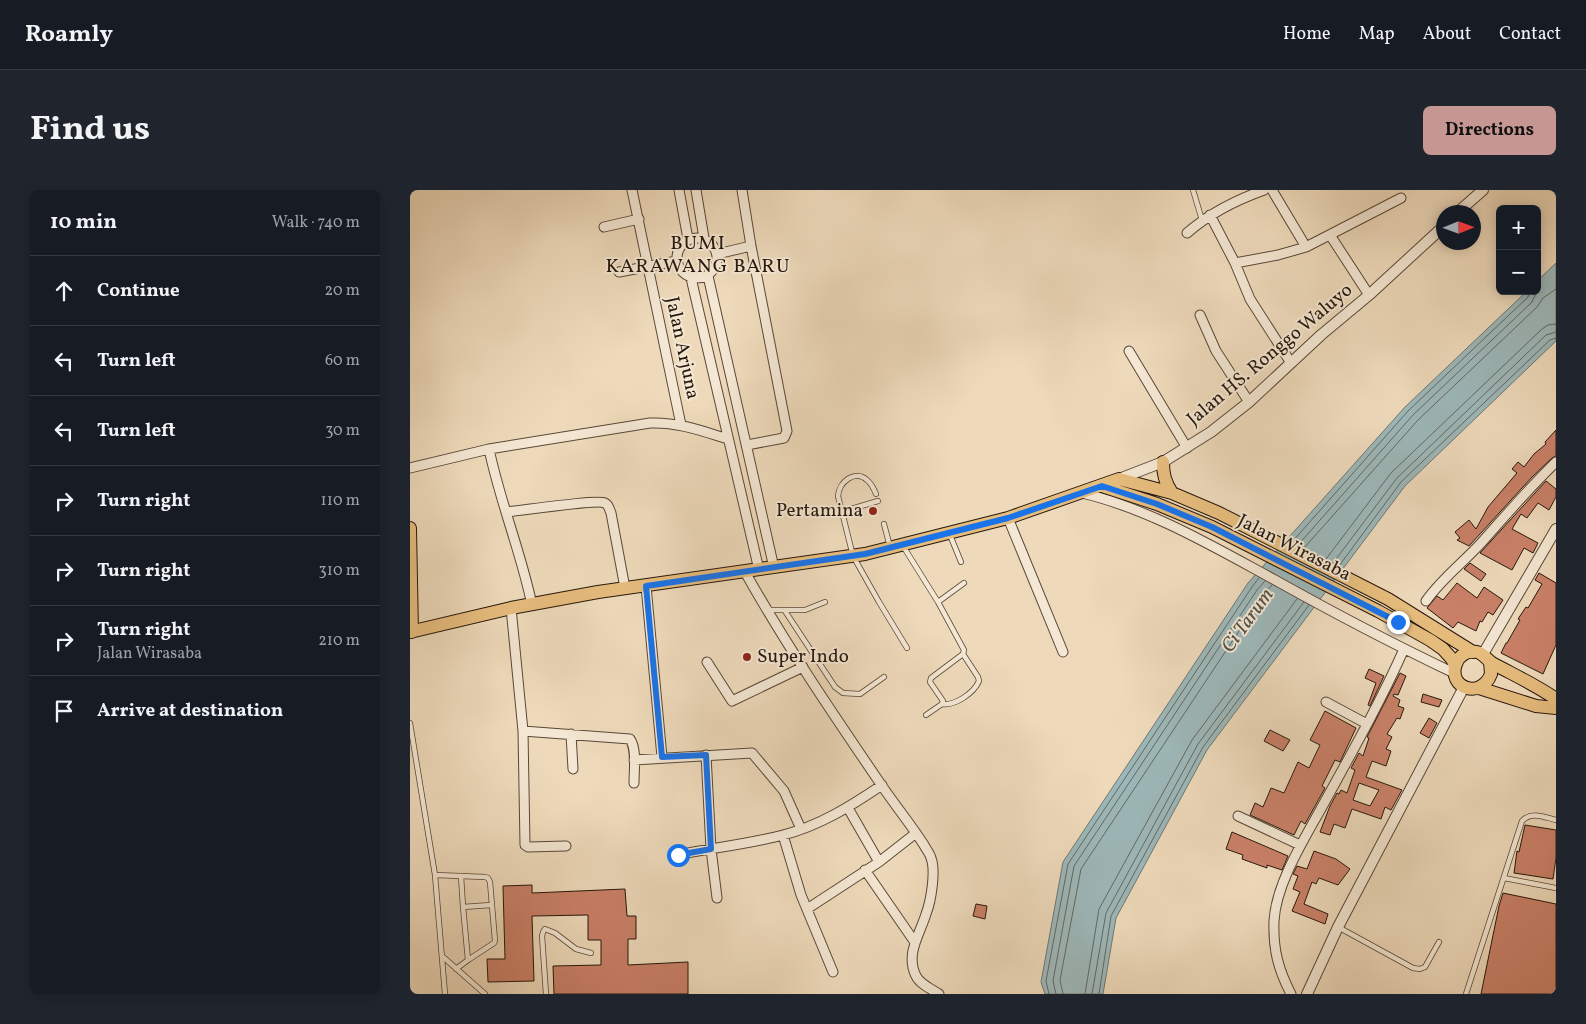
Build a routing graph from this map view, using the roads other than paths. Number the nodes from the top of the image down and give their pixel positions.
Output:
1 (632, 190) edge
2 (679, 190) edge
3 (696, 190) edge
4 (742, 190) edge
5 (1193, 190) edge
6 (1264, 190) edge
7 (1272, 190) edge
8 (1483, 190) edge
9 (1246, 193) edge
10 (1401, 198) dead end
11 (1466, 205) edge
12 (1206, 217) junction
13 (638, 219) junction
14 (604, 227) dead end
15 (1187, 233) dead end
16 (1436, 233) edge
17 (1330, 235) junction
18 (704, 238) junction
19 (688, 239) junction
20 (751, 246) junction
21 (1306, 247) junction
22 (717, 254) junction
23 (676, 261) junction
24 (1235, 263) junction
25 (649, 266) junction
26 (619, 272) dead end
27 (708, 276) junction
28 (691, 278) junction
29 (1369, 296) junction
30 (1200, 315) dead end
31 (1129, 351) dead end
32 (1291, 363) junction
33 (1248, 402) junction
34 (681, 425) junction
35 (728, 439) junction
36 (747, 445) junction
37 (1187, 448) junction
38 (489, 449) junction
39 (1163, 462) junction
40 (1556, 462) edge
41 (410, 468) edge
42 (1119, 479) junction
43 (1102, 486) junction
44 (1081, 493) junction
45 (1172, 493) junction
46 (876, 494) dead end
47 (878, 501) dead end
48 (506, 512) junction
49 (841, 512) junction
50 (1008, 518) junction
51 (884, 524) dead end
52 (410, 528) edge
53 (766, 529) junction
54 (1556, 529) edge
55 (750, 532) junction
56 (950, 534) junction
57 (896, 546) junction
58 (853, 556) junction
59 (961, 562) dead end
60 (774, 568) junction
61 (759, 570) junction
62 (745, 572) junction
63 (964, 583) dead end
64 (646, 586) junction
65 (624, 588) junction
66 (1426, 601) dead end
67 (825, 602) dead end
68 (938, 602) junction
69 (532, 605) junction
70 (511, 608) junction
71 (766, 610) junction
72 (786, 611) junction
73 (411, 632) edge
74 (907, 648) dead end
75 (1404, 649) junction
76 (1063, 652) dead end
77 (963, 654) junction
78 (1482, 656) junction
79 (706, 662) dead end
80 (803, 667) junction
81 (1454, 670) junction
82 (884, 677) dead end
83 (1464, 687) junction
84 (1479, 688) junction
85 (1556, 699) edge
86 (1326, 702) dead end
87 (942, 704) junction
88 (1556, 708) edge
89 (926, 715) dead end
90 (410, 723) edge
91 (1367, 724) junction
92 (522, 731) junction
93 (571, 734) junction
94 (706, 755) junction
95 (662, 757) junction
96 (634, 760) junction
97 (573, 769) dead end
98 (634, 782) dead end
99 (882, 785) junction
100 (848, 808) junction
101 (1238, 816) dead end
102 (1556, 820) edge
103 (801, 829) junction
104 (916, 833) junction
105 (783, 835) junction
106 (1300, 845) junction
107 (566, 846) dead end
108 (711, 849) junction
109 (678, 855) dead end
110 (879, 862) junction
111 (865, 870) junction
112 (435, 875) junction
113 (461, 876) junction
114 (1504, 878) junction
115 (1556, 888) edge
116 (717, 898) dead end
117 (492, 905) junction
118 (463, 907) junction
119 (807, 909) junction
120 (1338, 927) junction
121 (914, 941) junction
122 (1439, 942) dead end
123 (591, 954) dead end
124 (442, 956) junction
125 (468, 960) junction
126 (456, 969) junction
127 (833, 972) dead end
128 (445, 994) edge
129 (485, 994) edge
130 (546, 994) edge
131 (939, 994) edge
132 (1291, 994) edge
133 (1307, 994) edge
134 (1466, 994) edge

1 - 13 street, Jalan Arjuna
2 - 19 street
3 - 18 street
4 - 20 street
5 - 12 lane
6 - 9 street
7 - 21 street
8 - 11 street
9 - 12 street
10 - 17 street
12 - 15 street
12 - 24 street
13 - 14 street
13 - 25 street, Jalan Arjuna
16 - 29 street, Jalan HS. Ronggo Waluyo
17 - 21 street
17 - 29 street
18 - 19 street
18 - 22 street
19 - 23 street
20 - 22 street
20 - 36 street
21 - 24 street
22 - 27 street
23 - 25 street
23 - 28 street
24 - 32 street
25 - 26 street
25 - 34 street, Jalan Arjuna
27 - 28 street
27 - 36 street
28 - 35 street
29 - 32 street, Jalan HS. Ronggo Waluyo
30 - 33 street
31 - 37 street
32 - 33 street, Jalan HS. Ronggo Waluyo
33 - 37 street, Jalan HS. Ronggo Waluyo
34 - 35 street
34 - 38 street
35 - 55 street
36 - 53 street
37 - 39 street, Jalan HS. Ronggo Waluyo
38 - 41 street
38 - 48 street
39 - 42 street, Jalan HS. Ronggo Waluyo
39 - 45 main road
40 - 66 street
42 - 43 main road, Jalan HS. Ronggo Waluyo
42 - 45 main road, Jalan Wirasaba
43 - 44 main road, Jalan HS. Ronggo Waluyo
43 - 81 main road, Jalan Wirasaba
44 - 50 main road, Jalan HS. Ronggo Waluyo
44 - 75 street
45 - 78 main road, Jalan Wirasaba
46 - 49 lane
47 - 49 lane
48 - 65 street
48 - 69 street
49 - 58 lane
50 - 56 main road, Jalan HS. Ronggo Waluyo
50 - 76 street
51 - 57 lane
52 - 73 main road
53 - 55 street
53 - 60 street
54 - 78 street
55 - 61 street
56 - 57 main road, Jalan HS. Ronggo Waluyo
56 - 59 lane
57 - 58 main road, Jalan HS. Ronggo Waluyo
57 - 68 lane
58 - 60 main road, Jalan HS. Ronggo Waluyo
58 - 74 lane
60 - 61 main road, Jalan HS. Ronggo Waluyo
61 - 62 main road, Jalan HS. Ronggo Waluyo
62 - 64 main road, Jalan HS. Ronggo Waluyo
62 - 71 street
63 - 68 lane
64 - 65 main road, Jalan HS. Ronggo Waluyo
64 - 95 street
65 - 69 main road, Jalan HS. Ronggo Waluyo
67 - 72 lane
68 - 77 lane
69 - 70 main road, Jalan HS. Ronggo Waluyo
70 - 73 main road, Jalan HS. Ronggo Waluyo
70 - 92 street
71 - 72 lane
71 - 80 street
72 - 82 lane
75 - 81 street
75 - 91 street
77 - 87 lane
77 - 87 lane
78 - 81 main road
78 - 84 main road
78 - 85 main road, Jalan Wirasaba
79 - 80 street
80 - 99 street
81 - 83 main road
83 - 84 main road
83 - 120 street
84 - 88 main road
86 - 91 street
87 - 89 lane
90 - 112 lane
91 - 106 street
92 - 93 street
92 - 107 street
93 - 96 street
93 - 97 street
94 - 95 street
94 - 103 street
94 - 108 street
95 - 96 street
96 - 98 street
99 - 100 street
99 - 104 street
100 - 103 street
100 - 110 street
101 - 106 street
102 - 114 lane
103 - 105 street
104 - 110 street
104 - 121 street
105 - 108 street
105 - 119 street
106 - 132 street
108 - 109 street
108 - 116 street
110 - 111 street
111 - 119 street
111 - 121 street
112 - 113 lane
112 - 124 lane
113 - 117 lane
113 - 118 lane
114 - 115 lane
114 - 134 lane
117 - 118 lane
117 - 125 lane
118 - 125 lane
119 - 127 street
120 - 122 lane
120 - 133 street
121 - 131 street
123 - 130 lane
124 - 126 lane
124 - 128 lane
125 - 126 lane
126 - 129 lane

